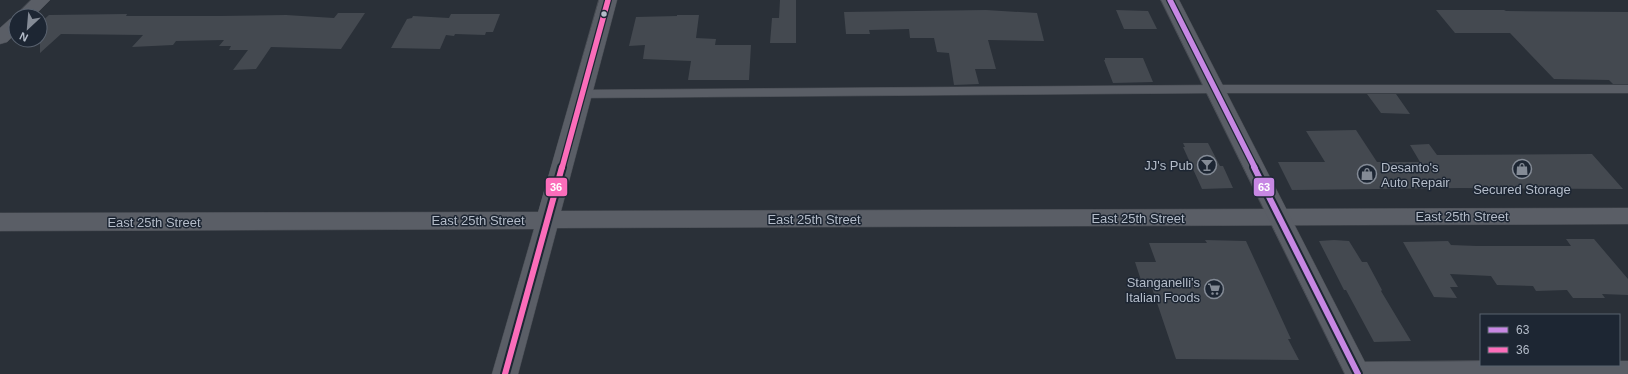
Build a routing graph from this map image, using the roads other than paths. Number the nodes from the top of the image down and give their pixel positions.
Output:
1 (41, 0) edge
2 (608, 0) edge
3 (1170, 0) edge
4 (32, 8) edge
5 (8, 30) edge
6 (0, 38) edge
7 (1628, 89) edge
8 (1215, 90) junction
9 (582, 94) junction
10 (1628, 216) edge
11 (1279, 217) junction
12 (548, 220) junction
13 (0, 222) edge
14 (1628, 368) edge
15 (1356, 371) edge
16 (505, 374) edge

1 - 4 street
2 - 9 street
3 - 8 street
5 - 6 street
7 - 8 lane
8 - 9 lane
8 - 11 street
9 - 12 street
10 - 11 street, East 25th Street
11 - 12 street, East 25th Street
11 - 15 street
12 - 13 street, East 25th Street
12 - 16 street
14 - 15 lane

